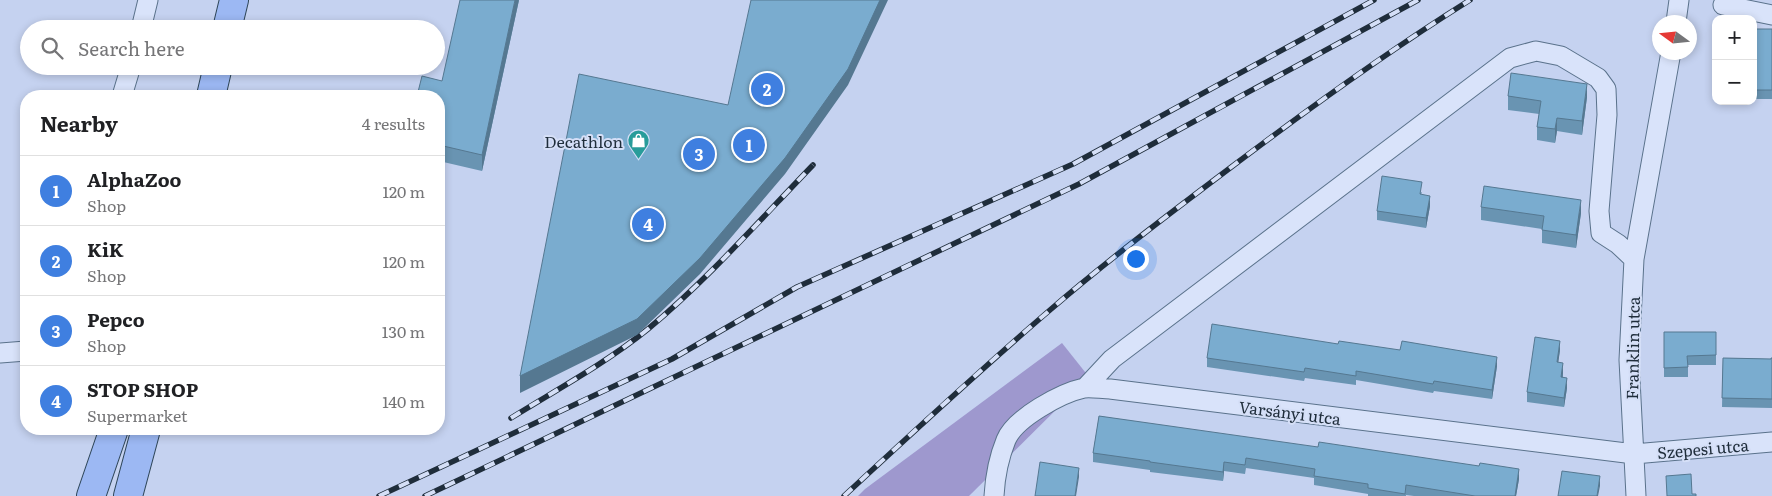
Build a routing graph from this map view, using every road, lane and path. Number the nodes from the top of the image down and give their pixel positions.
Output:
1 (148, 0) edge
2 (234, 0) edge
3 (1679, 0) edge
4 (1723, 5) dead end
5 (1677, 15) edge
6 (1772, 15) edge
7 (143, 20) edge
8 (229, 20) edge
9 (1670, 60) edge
10 (128, 75) edge
11 (216, 75) edge
12 (124, 90) edge
13 (212, 90) edge
14 (1634, 259) junction
15 (20, 351) edge
16 (0, 353) edge
17 (1085, 388) junction
18 (112, 435) edge
19 (144, 435) edge
20 (1772, 442) edge
21 (1634, 454) junction
22 (995, 488) edge
23 (92, 496) edge
24 (128, 496) edge
25 (980, 496) edge
26 (1636, 496) edge

1 - 7 street
2 - 8 main road
3 - 5 street
4 - 6 street
9 - 14 street, Franklin utca
10 - 12 street
11 - 13 main road
14 - 17 street
14 - 21 street, Franklin utca
15 - 16 street
17 - 21 street, Varsányi utca
17 - 22 street, Varsányi utca
18 - 23 main road
19 - 24 main road
20 - 21 street, Szepesi utca
21 - 26 street, Franklin utca
22 - 25 street

